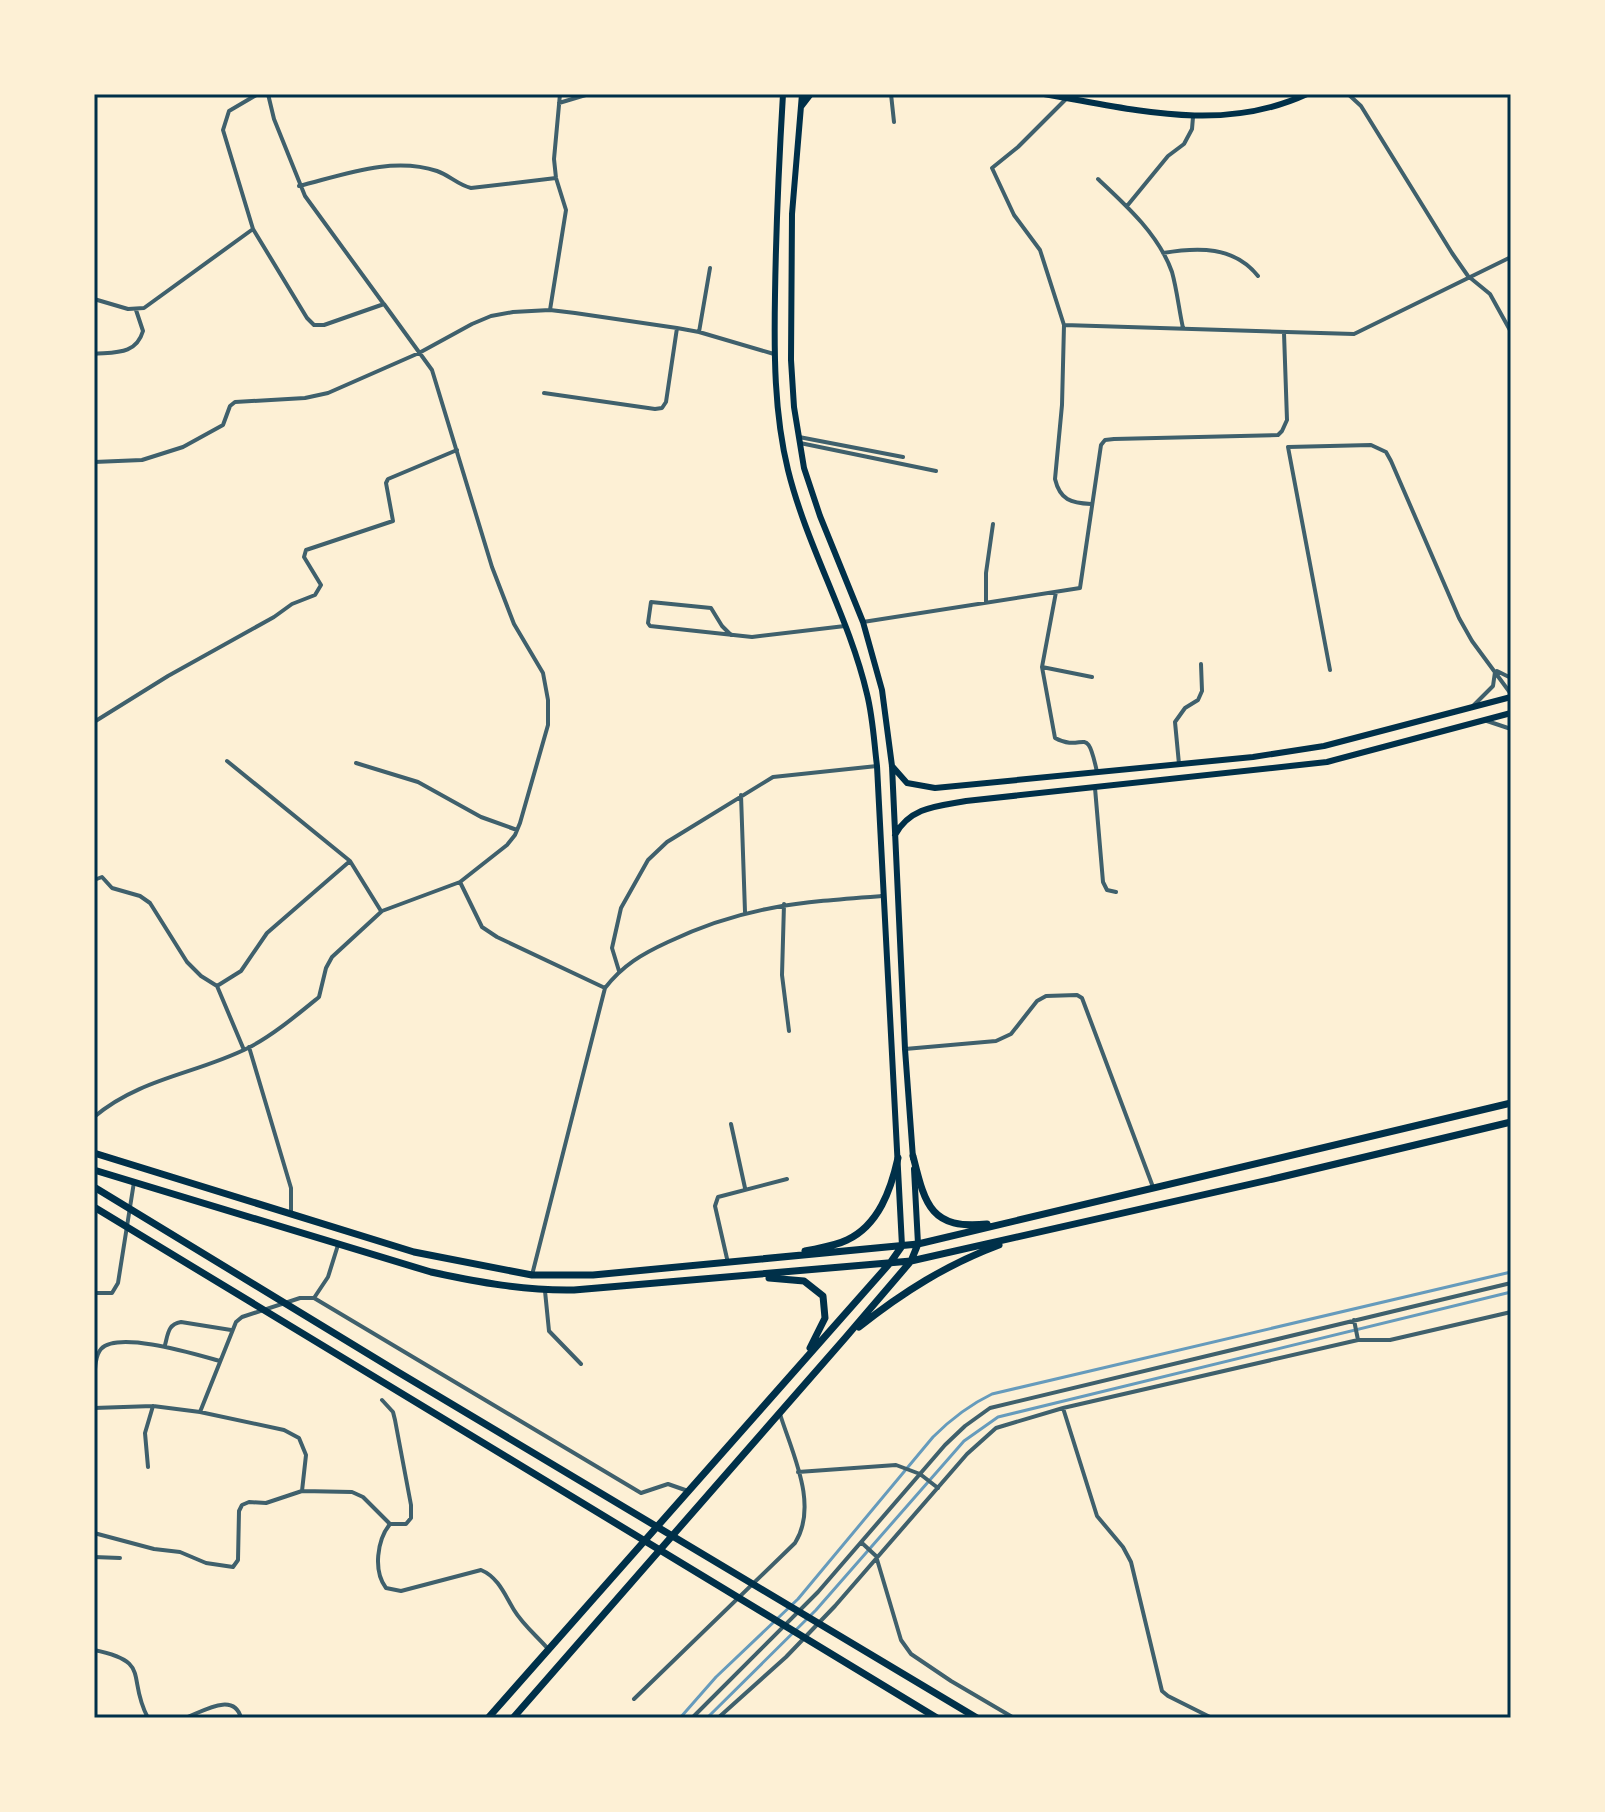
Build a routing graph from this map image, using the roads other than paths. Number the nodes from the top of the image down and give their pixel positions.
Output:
1 (258, 94) edge
2 (268, 94) edge
3 (560, 94) edge
4 (589, 94) edge
5 (783, 94) edge
6 (802, 94) edge
7 (811, 94) edge
8 (891, 94) edge
9 (1044, 94) edge
10 (1172, 94) edge
11 (1227, 94) edge
12 (1307, 94) edge
13 (1348, 94) edge
14 (1067, 98) junction
15 (559, 103) junction
16 (800, 108) junction
17 (1193, 117) junction
18 (894, 122) dead end
19 (556, 178) junction
20 (1098, 179) dead end
21 (299, 186) junction
22 (1127, 206) junction
23 (253, 229) junction
24 (1163, 253) junction
25 (1511, 257) edge
26 (710, 268) dead end
27 (1258, 276) dead end
28 (1468, 276) junction
29 (94, 299) edge
30 (384, 304) junction
31 (136, 310) junction
32 (550, 310) junction
33 (1064, 325) junction
34 (677, 328) junction
35 (1183, 328) junction
36 (699, 332) junction
37 (1511, 332) edge
38 (1284, 333) junction
39 (419, 353) junction
40 (94, 354) edge
41 (774, 354) junction
42 (544, 393) dead end
43 (799, 440) junction
44 (457, 450) junction
45 (903, 457) dead end
46 (94, 462) edge
47 (936, 471) dead end
48 (1091, 504) junction
49 (993, 524) dead end
50 (1056, 592) junction
51 (986, 602) junction
52 (863, 622) junction
53 (845, 626) junction
54 (731, 635) junction
55 (1201, 664) dead end
56 (1042, 667) junction
57 (1495, 669) junction
58 (1330, 670) dead end
59 (1092, 677) dead end
60 (1511, 678) edge
61 (1511, 696) edge
62 (1471, 708) junction
63 (1511, 713) edge
64 (1485, 720) junction
65 (94, 722) edge
66 (1511, 729) edge
67 (227, 761) dead end
68 (356, 763) dead end
69 (1179, 764) junction
70 (877, 766) junction
71 (892, 766) junction
72 (1097, 772) junction
73 (1013, 781) junction
74 (1095, 788) junction
75 (741, 795) junction
76 (1014, 797) junction
77 (517, 830) junction
78 (895, 836) junction
79 (350, 861) junction
80 (94, 880) edge
81 (460, 882) junction
82 (1116, 892) dead end
83 (882, 896) junction
84 (784, 904) junction
85 (382, 911) junction
86 (745, 912) junction
87 (619, 971) junction
88 (217, 986) junction
89 (605, 988) junction
90 (789, 1031) dead end
91 (247, 1048) junction
92 (905, 1049) junction
93 (1511, 1103) edge
94 (94, 1117) edge
95 (1511, 1122) edge
96 (731, 1124) dead end
97 (94, 1153) edge
98 (913, 1156) junction
99 (898, 1158) junction
100 (94, 1170) edge
101 (787, 1179) dead end
102 (134, 1182) junction
103 (94, 1187) edge
104 (745, 1188) junction
105 (1154, 1189) junction
106 (94, 1207) edge
107 (291, 1214) junction
108 (1019, 1221) junction
109 (1043, 1231) junction
110 (918, 1244) junction
111 (338, 1245) junction
112 (902, 1246) junction
113 (783, 1256) junction
114 (911, 1261) junction
115 (728, 1263) junction
116 (890, 1263) junction
117 (532, 1275) junction
118 (747, 1277) junction
119 (1511, 1283) edge
120 (545, 1291) junction
121 (94, 1293) edge
122 (314, 1298) junction
123 (1511, 1312) edge
124 (1354, 1323) junction
125 (231, 1330) junction
126 (846, 1337) junction
127 (1357, 1337) junction
128 (165, 1345) junction
129 (220, 1361) junction
130 (581, 1364) dead end
131 (791, 1377) junction
132 (94, 1386) edge
133 (382, 1400) dead end
134 (153, 1406) junction
135 (94, 1408) edge
136 (1063, 1408) junction
137 (200, 1412) junction
138 (780, 1414) junction
139 (148, 1467) dead end
140 (798, 1472) junction
141 (920, 1474) junction
142 (936, 1486) junction
143 (302, 1491) junction
144 (689, 1492) junction
145 (390, 1524) junction
146 (94, 1533) edge
147 (863, 1544) junction
148 (874, 1554) junction
149 (94, 1557) edge
150 (120, 1558) dead end
151 (94, 1650) edge
152 (549, 1650) junction
153 (634, 1699) dead end
154 (148, 1718) edge
155 (185, 1718) edge
156 (241, 1718) edge
157 (488, 1718) edge
158 (513, 1718) edge
159 (692, 1718) edge
160 (718, 1718) edge
161 (937, 1718) edge
162 (977, 1718) edge
163 (1014, 1718) edge
164 (1212, 1718) edge

1 - 23 street
2 - 21 street
3 - 15 street
4 - 15 street
5 - 41 main road
6 - 16 main road
7 - 16 main road
8 - 18 street
9 - 14 main road
10 - 11 main road
12 - 17 main road
13 - 28 street
14 - 17 main road
14 - 33 street
15 - 19 street
16 - 43 main road
17 - 22 street
19 - 21 street
19 - 32 street
20 - 22 street
21 - 30 street
22 - 24 street
23 - 30 street
23 - 31 street
24 - 27 street
24 - 35 street
25 - 28 street
26 - 36 street
28 - 37 street
28 - 38 street
29 - 31 street
30 - 39 street
31 - 40 street
32 - 34 street
32 - 39 street
33 - 35 street
33 - 48 street
34 - 36 street
34 - 42 street
35 - 38 street
36 - 41 street
38 - 48 street
39 - 44 street
39 - 46 street
41 - 53 main road
43 - 45 street
43 - 47 street
43 - 52 main road
44 - 65 street
44 - 77 street
48 - 50 street
49 - 51 street
50 - 51 street
50 - 56 street
51 - 52 street
52 - 71 main road
53 - 54 street
53 - 70 main road
54 - 54 street
55 - 69 street
56 - 59 street
56 - 72 street
57 - 58 street
57 - 60 street
57 - 61 street
57 - 62 street
61 - 62 main road
62 - 69 main road
63 - 64 main road
64 - 66 street
64 - 74 main road
67 - 79 street
68 - 77 street
69 - 72 main road
70 - 75 street
70 - 83 main road
71 - 73 main road
71 - 78 main road
72 - 73 main road
73 - 76 main road
74 - 76 main road
74 - 82 street
75 - 86 street
75 - 87 street
76 - 78 main road
77 - 81 street
78 - 92 main road
79 - 85 street
79 - 88 street
80 - 88 street
81 - 85 street
81 - 89 street
83 - 84 street
83 - 99 main road
84 - 86 street
84 - 90 street
85 - 91 street
86 - 87 street
87 - 89 street
88 - 91 street
89 - 117 street
91 - 94 street
91 - 107 street
92 - 98 main road
92 - 105 street
93 - 105 main road
95 - 109 main road
96 - 104 street
97 - 107 main road
98 - 108 main road
98 - 110 main road
99 - 112 main road
99 - 113 main road
100 - 102 main road
101 - 104 street
102 - 111 main road
102 - 121 street
103 - 162 main road
104 - 115 street
105 - 108 main road
106 - 161 main road
107 - 117 main road
108 - 110 main road
109 - 114 main road
109 - 126 main road
110 - 112 main road
110 - 114 main road
111 - 120 main road
111 - 122 street
112 - 113 main road
112 - 116 main road
113 - 115 main road
114 - 116 main road
114 - 126 main road
115 - 117 main road
116 - 118 main road
116 - 131 main road
118 - 120 main road
118 - 131 main road
119 - 124 street
120 - 130 street
122 - 125 street
122 - 144 street
123 - 127 street
124 - 127 street
124 - 141 street
125 - 128 street
125 - 129 street
126 - 138 main road
127 - 136 street
128 - 129 street
128 - 132 street
129 - 137 street
131 - 144 main road
133 - 145 street
134 - 135 street
134 - 137 street
134 - 139 street
136 - 142 street
136 - 164 street
137 - 143 street
138 - 140 street
138 - 158 main road
140 - 141 street
140 - 153 street
141 - 142 street
141 - 147 street
142 - 148 street
143 - 145 street
143 - 146 street
144 - 152 main road
145 - 152 street
147 - 148 street
147 - 159 street
148 - 160 street
148 - 163 street
149 - 150 street
151 - 154 street
152 - 157 main road
155 - 156 street

